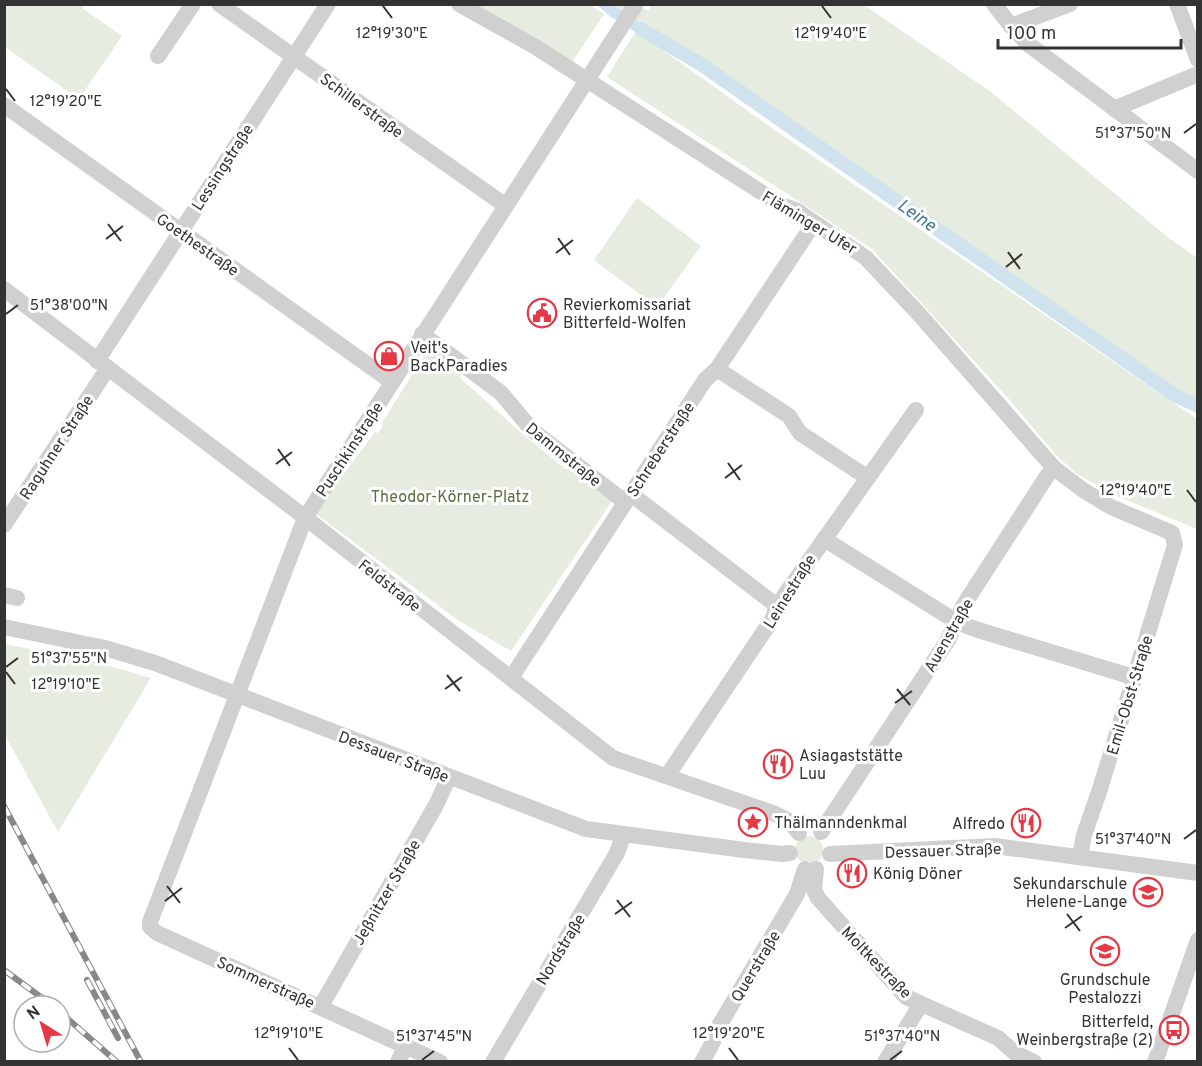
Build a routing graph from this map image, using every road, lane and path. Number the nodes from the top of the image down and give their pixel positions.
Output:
1 (193, 4) edge
2 (219, 4) edge
3 (328, 4) edge
4 (459, 4) edge
5 (636, 4) edge
6 (994, 4) edge
7 (1070, 4) edge
8 (1177, 4) edge
9 (1011, 26) junction
10 (158, 56) dead end
11 (294, 56) junction
12 (1197, 60) edge
13 (1197, 74) edge
14 (586, 80) junction
15 (4, 105) edge
16 (1114, 109) junction
17 (1197, 171) edge
18 (506, 207) junction
19 (814, 223) junction
20 (181, 232) junction
21 (4, 289) edge
22 (422, 334) junction
23 (102, 364) junction
24 (717, 369) junction
25 (392, 382) junction
26 (916, 410) dead end
27 (1054, 468) junction
28 (868, 478) junction
29 (628, 498) junction
30 (304, 518) junction
31 (4, 525) edge
32 (1172, 533) joint
33 (824, 539) junction
34 (777, 606) junction
35 (957, 622) junction
36 (4, 627) edge
37 (1133, 677) junction
38 (511, 678) junction
39 (236, 694) junction
40 (667, 776) junction
41 (449, 777) junction
42 (821, 832) junction
43 (799, 833) junction
44 (623, 836) junction
45 (790, 853) junction
46 (830, 854) junction
47 (1080, 856) junction
48 (810, 869) junction
49 (1197, 873) edge
50 (157, 933) joint
51 (1197, 940) edge
52 (921, 1004) junction
53 (321, 1006) junction
54 (406, 1045) junction
55 (398, 1062) edge
56 (440, 1062) edge
57 (493, 1062) edge
58 (702, 1062) edge
59 (885, 1062) edge
60 (1034, 1062) edge
61 (1155, 1062) edge

1 - 10 street
2 - 11 street, Schillerstraße
3 - 11 street, Lessingstraße
4 - 14 street, Fläminger Ufer
5 - 14 street, Puschkinstraße
6 - 9 street
7 - 9 street
8 - 12 street
9 - 16 street
11 - 18 street, Schillerstraße
11 - 20 street, Lessingstraße
13 - 16 street
14 - 18 street, Puschkinstraße
14 - 19 street, Fläminger Ufer
15 - 20 street, Goethestraße
16 - 17 street
18 - 22 street, Puschkinstraße
19 - 24 street, Schreberstraße
19 - 27 street, Fläminger Ufer
20 - 23 street, Lessingstraße
20 - 25 street, Goethestraße
21 - 23 street, Feldstraße
22 - 25 street, Puschkinstraße
22 - 29 street, Dammstraße
23 - 30 street, Feldstraße
23 - 31 street, Raguhner Straße
24 - 28 street
24 - 29 street, Schreberstraße
25 - 30 street, Puschkinstraße
26 - 28 street, Leinestraße
27 - 32 street, Fläminger Ufer
27 - 35 street, Auenstraße
28 - 33 street, Leinestraße
29 - 34 street, Dammstraße
29 - 38 street, Schreberstraße
30 - 38 street, Feldstraße
30 - 39 street, Puschkinstraße
32 - 37 street, Emil-Obst-Straße
33 - 34 street, Leinestraße
33 - 35 street
34 - 40 street, Leinestraße
35 - 37 street
35 - 42 street, Auenstraße
36 - 39 street, Dessauer Straße
37 - 47 street, Emil-Obst-Straße
38 - 40 street, Feldstraße
39 - 41 street, Dessauer Straße
39 - 50 street, Puschkinstraße
40 - 43 street, Feldstraße
41 - 44 street, Dessauer Straße
41 - 53 street, Jeßnitzer Straße
42 - 43 street
42 - 46 street
43 - 45 street
44 - 45 street, Dessauer Straße
44 - 57 street, Nordstraße
45 - 48 street
46 - 47 street, Dessauer Straße
46 - 48 street
47 - 49 street, Dessauer Straße
48 - 52 street, Moltkestraße
48 - 58 street, Querstraße
50 - 53 street, Sommerstraße
51 - 61 street
52 - 59 street
52 - 60 street, Moltkestraße
53 - 54 street, Sommerstraße
54 - 55 street
54 - 56 street, Sommerstraße

